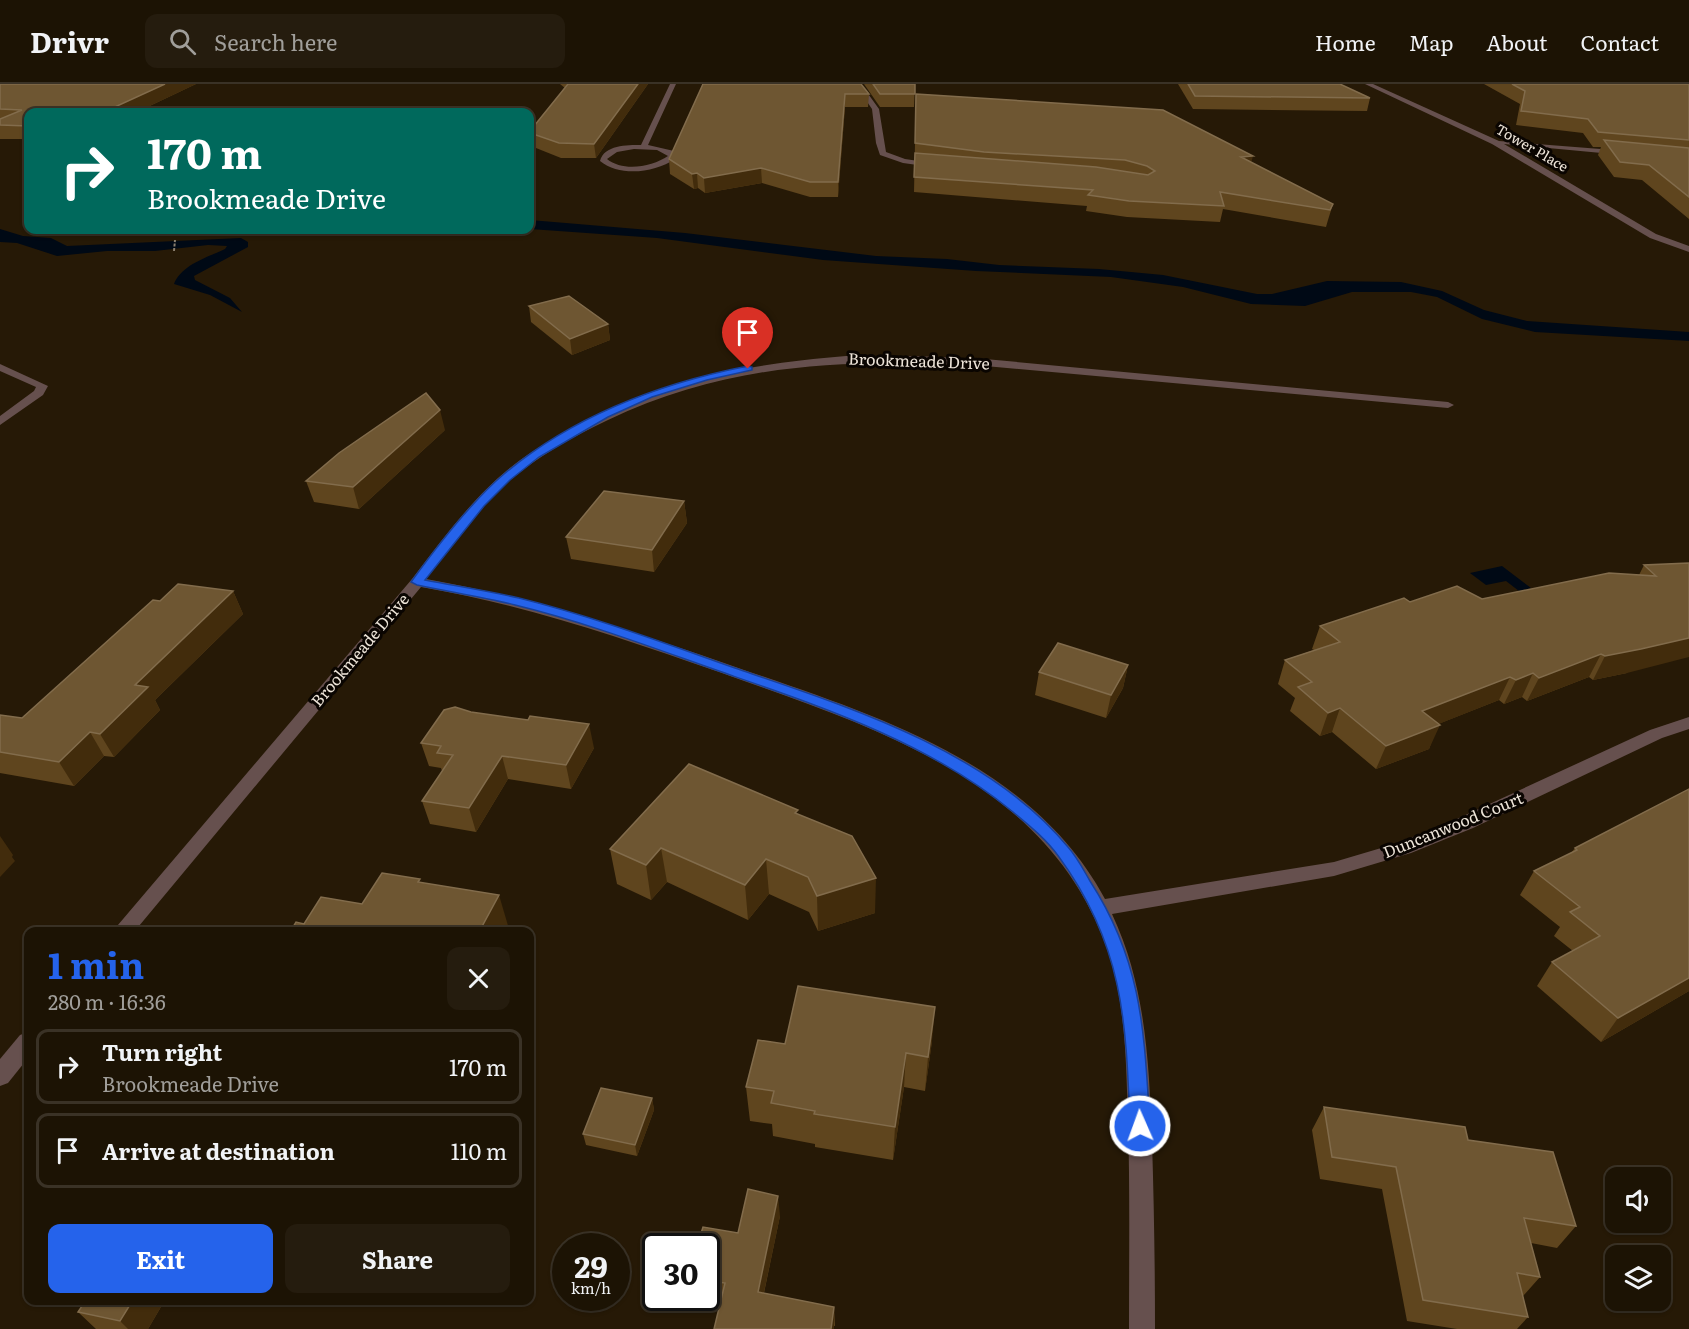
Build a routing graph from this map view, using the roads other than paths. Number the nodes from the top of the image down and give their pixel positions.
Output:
1 (673, 84) edge
2 (858, 84) edge
3 (1368, 84) edge
4 (1495, 142) junction
5 (644, 147) junction
6 (1628, 153) edge
7 (893, 158) junction
8 (883, 160) dead end
9 (946, 167) edge
10 (1689, 249) edge
11 (0, 367) edge
12 (1448, 405) dead end
13 (0, 421) edge
14 (417, 582) junction
15 (1689, 723) edge
16 (1099, 908) junction
17 (126, 927) edge
18 (24, 1047) edge
19 (0, 1076) edge
20 (1142, 1329) edge

1 - 5 street
2 - 7 street
3 - 4 street, Tower Place
4 - 6 street
4 - 10 street, Tower Place
5 - 5 street
7 - 8 street
7 - 9 street
11 - 13 street
12 - 14 street, Brookmeade Drive
14 - 16 street
14 - 17 street, Brookmeade Drive
15 - 16 street, Duncanwood Court
16 - 20 street
18 - 19 street

